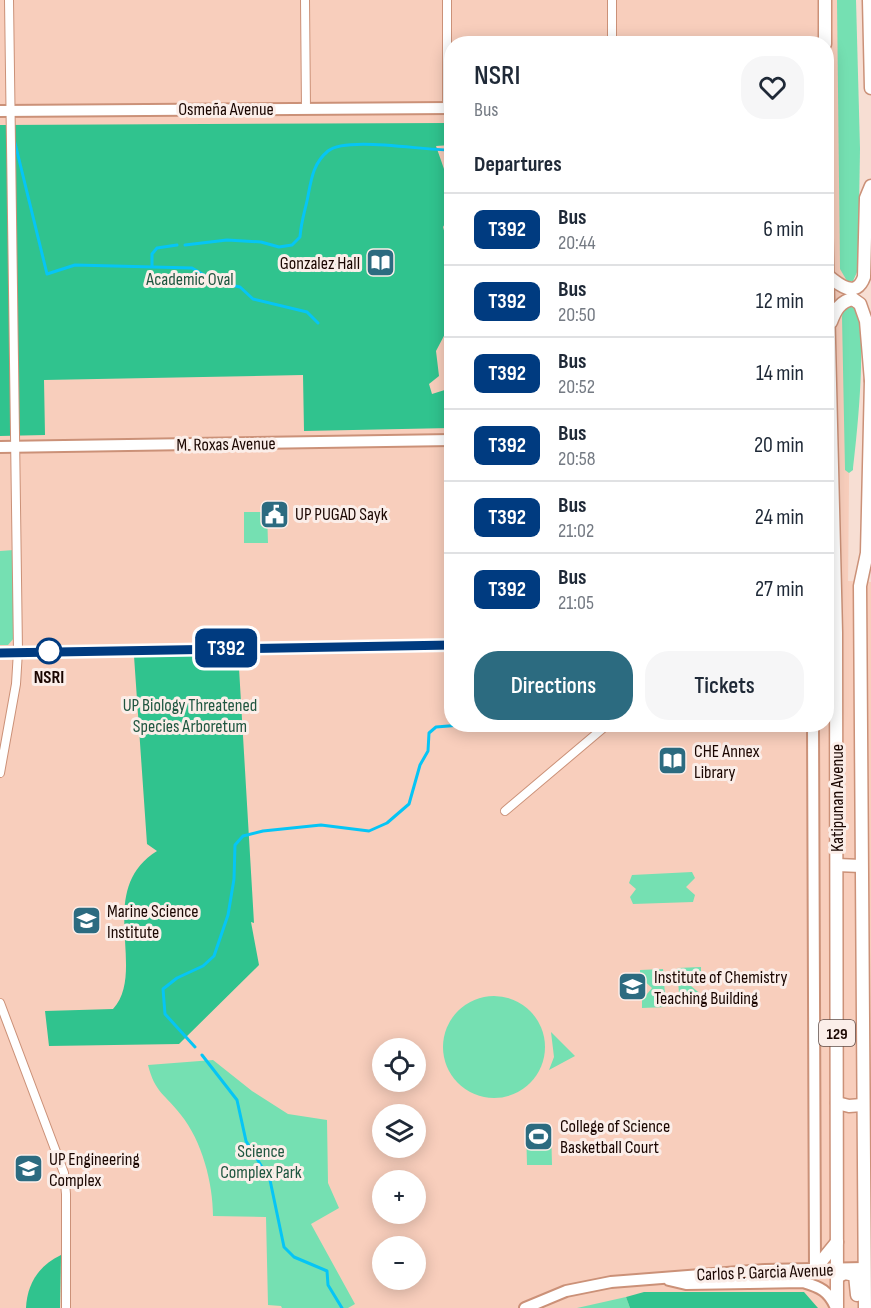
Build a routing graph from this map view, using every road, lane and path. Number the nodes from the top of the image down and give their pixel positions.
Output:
1 (9, 0) edge
2 (306, 0) edge
3 (447, 0) edge
4 (612, 0) edge
5 (825, 0) edge
6 (869, 0) edge
7 (448, 36) edge
8 (612, 36) edge
9 (825, 36) edge
10 (871, 88) edge
11 (444, 108) edge
12 (306, 109) junction
13 (5, 111) edge
14 (871, 186) edge
15 (834, 280) edge
16 (834, 318) edge
17 (871, 380) edge
18 (444, 440) edge
19 (15, 446) junction
20 (0, 447) edge
21 (869, 487) edge
22 (869, 500) edge
23 (444, 645) edge
24 (18, 651) junction
25 (0, 653) edge
26 (599, 732) edge
27 (813, 732) edge
28 (833, 732) edge
29 (0, 773) edge
30 (505, 811) dead end
31 (837, 868) junction
32 (861, 869) junction
33 (0, 1003) edge
34 (837, 1103) junction
35 (862, 1105) junction
36 (837, 1242) junction
37 (814, 1269) junction
38 (864, 1269) junction
39 (837, 1273) junction
40 (666, 1279) junction
41 (66, 1308) edge
42 (525, 1308) edge
43 (836, 1308) edge
44 (856, 1308) edge
45 (864, 1308) edge

1 - 13 street
2 - 12 street
3 - 7 street
4 - 8 street
5 - 9 main road
6 - 10 main road
11 - 12 street, Osmeña Avenue
12 - 13 street, Osmeña Avenue
13 - 19 street
14 - 15 main road
16 - 17 main road, Katipunan Avenue
17 - 21 main road, Katipunan Avenue / 129
18 - 19 street, M. Roxas Avenue
19 - 20 street, M. Roxas Avenue
19 - 24 street
21 - 22 main road, Katipunan Avenue / 129
22 - 32 main road, Katipunan Avenue / 129
23 - 24 street
24 - 25 street
24 - 29 street
26 - 30 street
27 - 37 street, Katipunan Avenue
28 - 31 main road, Katipunan Avenue / 129
31 - 32 main road
31 - 34 main road, Katipunan Avenue / 129
32 - 35 main road, Katipunan Avenue / 129
33 - 41 street
34 - 35 main road
34 - 36 main road, Katipunan Avenue / 129
35 - 38 main road, Katipunan Avenue / 129
36 - 37 main road
36 - 39 main road, Katipunan Avenue / 129
37 - 39 street, Carlos P. Garcia Avenue
37 - 40 street, Carlos P. Garcia Avenue
38 - 39 street, Carlos P. Garcia Avenue
38 - 45 main road, Katipunan Avenue
39 - 43 main road, Katipunan Avenue
39 - 44 main road
40 - 42 street, Carlos P. Garcia Avenue
40 - 43 street, Carlos P. Garcia Avenue

